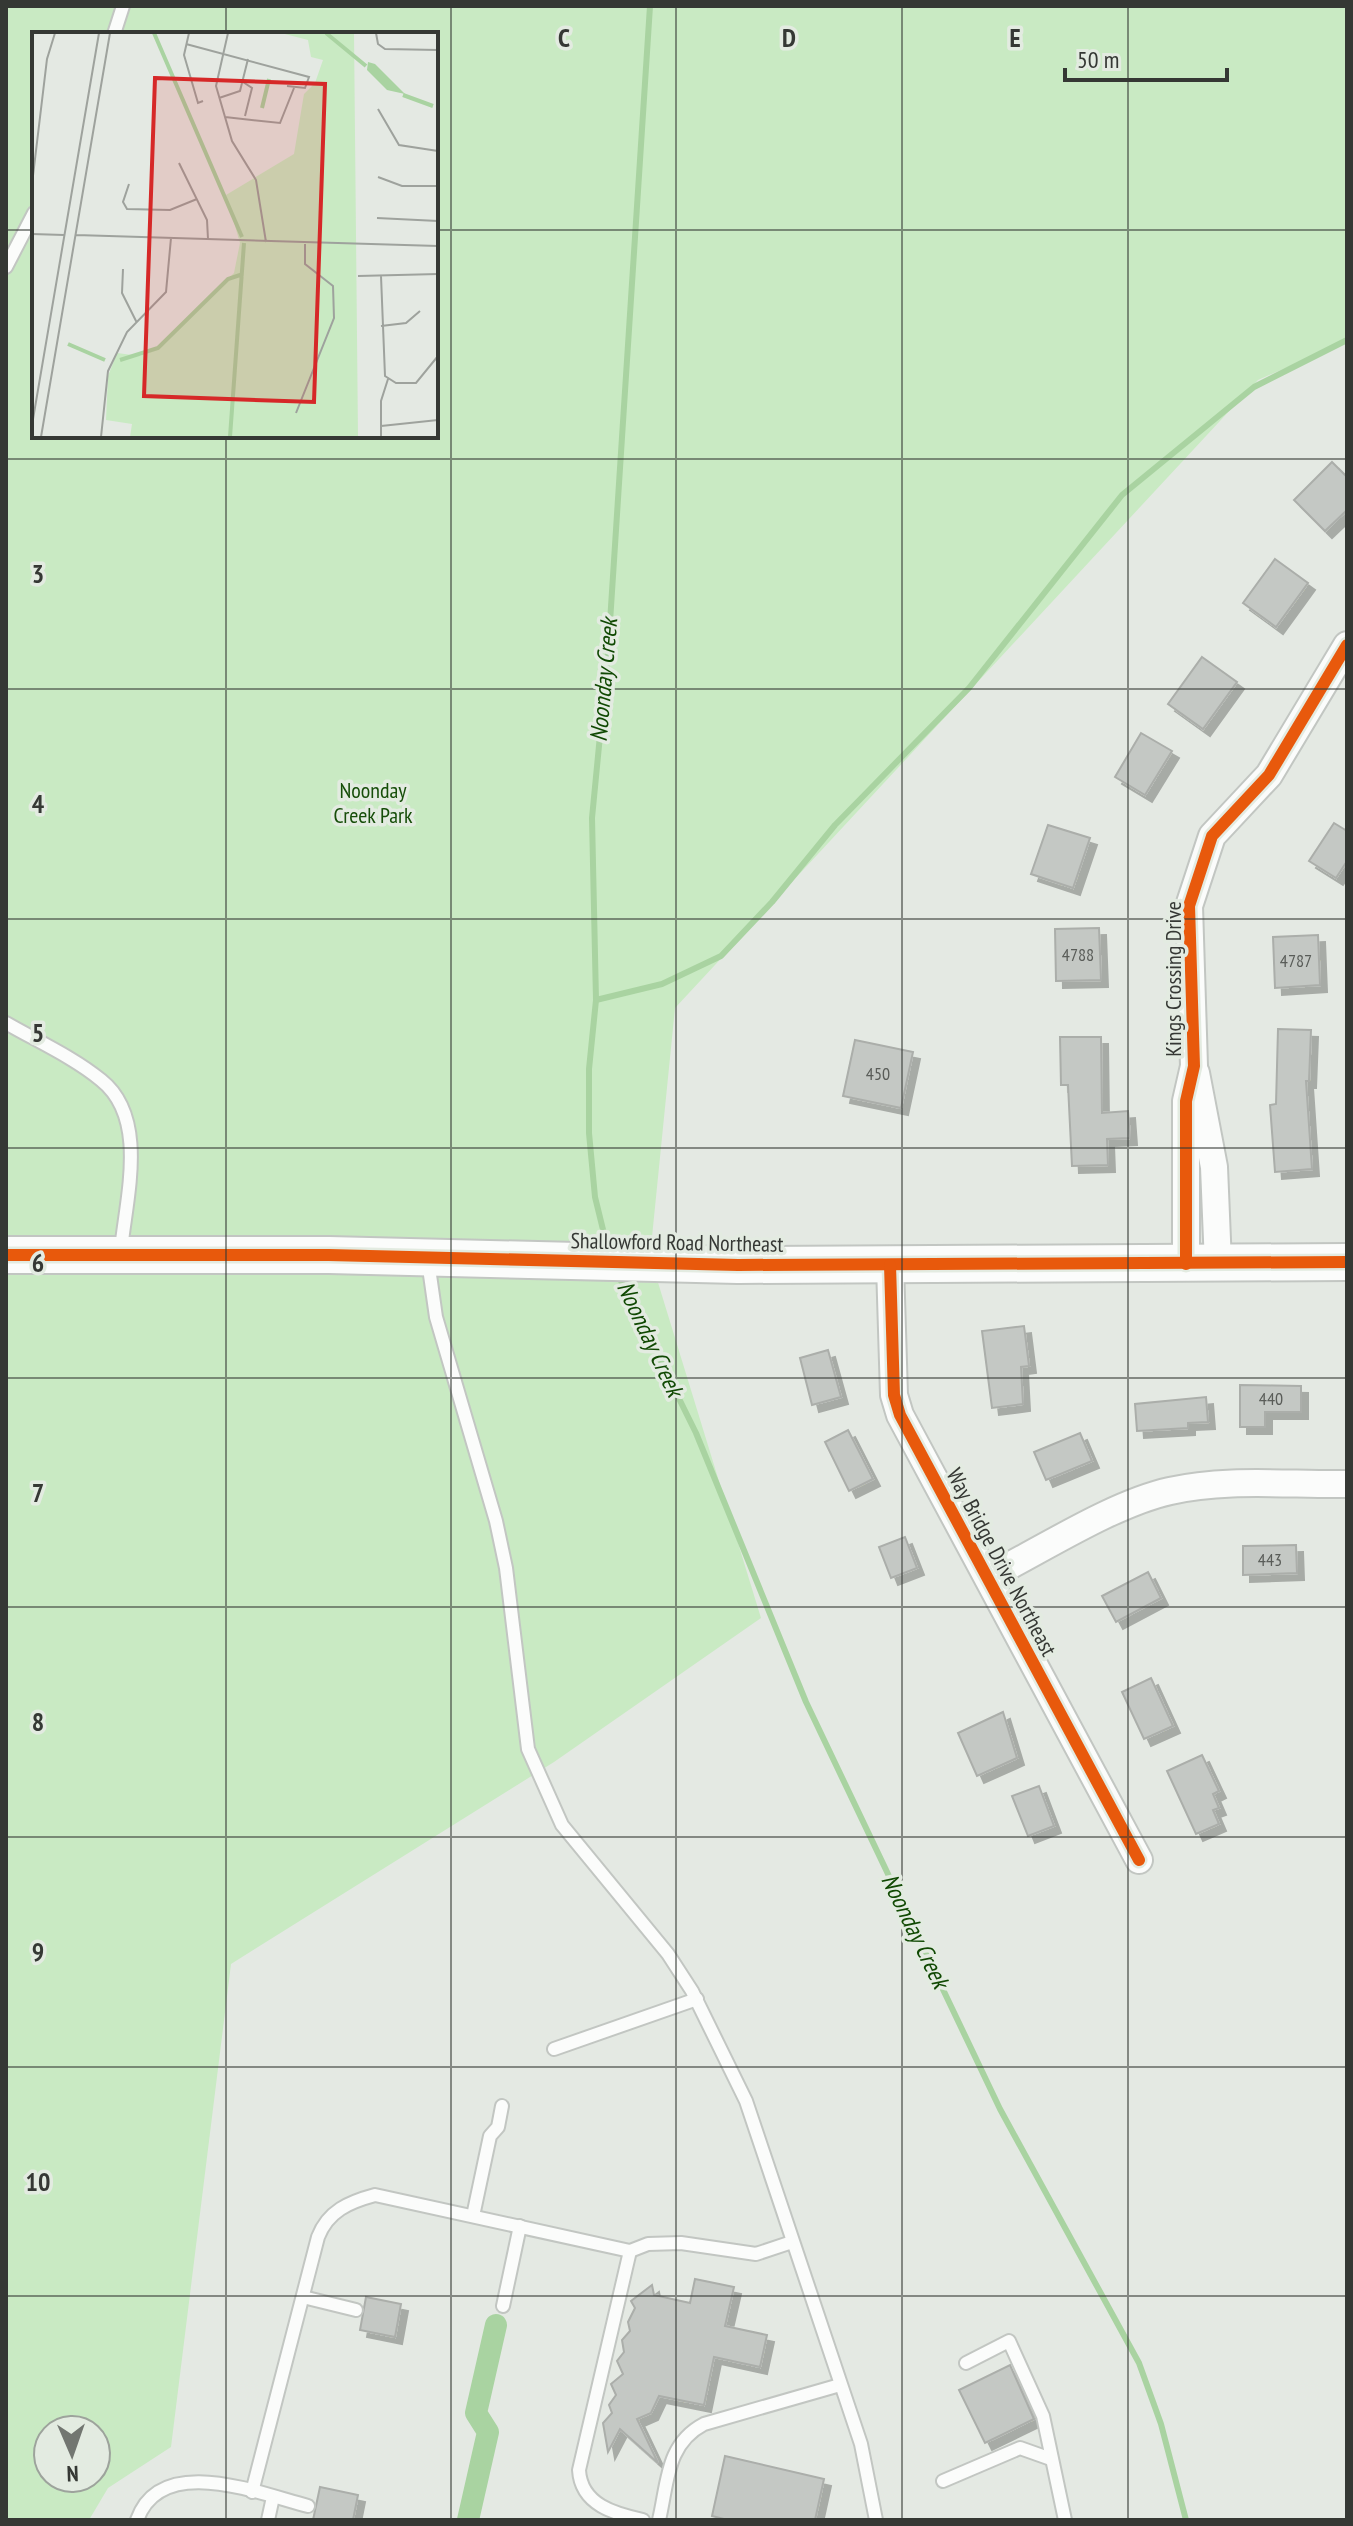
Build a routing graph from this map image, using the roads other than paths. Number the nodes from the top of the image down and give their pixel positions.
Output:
1 (123, 6) edge
2 (115, 32) edge
3 (32, 217) edge
4 (6, 267) edge
5 (1347, 645) edge
6 (6, 1023) edge
7 (6, 1255) edge
8 (120, 1257) junction
9 (428, 1257) junction
10 (1347, 1262) edge
11 (1202, 1264) junction
12 (890, 1265) junction
13 (1347, 1484) edge
14 (988, 1577) junction
15 (1139, 1860) dead end
16 (697, 1999) junction
17 (554, 2049) dead end
18 (502, 2106) dead end
19 (473, 2216) junction
20 (520, 2226) junction
21 (792, 2242) junction
22 (630, 2251) junction
23 (303, 2297) junction
24 (503, 2306) dead end
25 (356, 2310) dead end
26 (966, 2363) dead end
27 (840, 2385) junction
28 (1051, 2459) junction
29 (943, 2481) dead end
30 (252, 2492) junction
31 (273, 2497) junction
32 (308, 2506) dead end
33 (137, 2520) edge
34 (268, 2520) edge
35 (643, 2520) edge
36 (659, 2520) edge
37 (876, 2520) edge
38 (1065, 2520) edge

1 - 2 lane
3 - 4 lane
5 - 11 street, Kings Crossing Drive
6 - 8 lane
7 - 8 street, Shallowford Road Northeast
8 - 9 street, Shallowford Road Northeast
9 - 12 street, Shallowford Road Northeast
9 - 16 lane
10 - 11 street, Shallowford Road Northeast
11 - 12 street, Shallowford Road Northeast
12 - 14 street, Way Bridge Drive Northeast
13 - 14 street
14 - 15 street, Way Bridge Drive Northeast
16 - 17 lane
16 - 21 lane
18 - 19 lane
19 - 20 lane
19 - 23 lane
20 - 22 lane
20 - 24 lane
21 - 22 lane
21 - 27 lane
22 - 35 lane
23 - 25 lane
23 - 30 lane
26 - 28 lane
27 - 36 lane
27 - 37 lane
28 - 29 lane
28 - 38 lane
30 - 31 lane
30 - 33 lane
31 - 32 lane
31 - 34 lane

